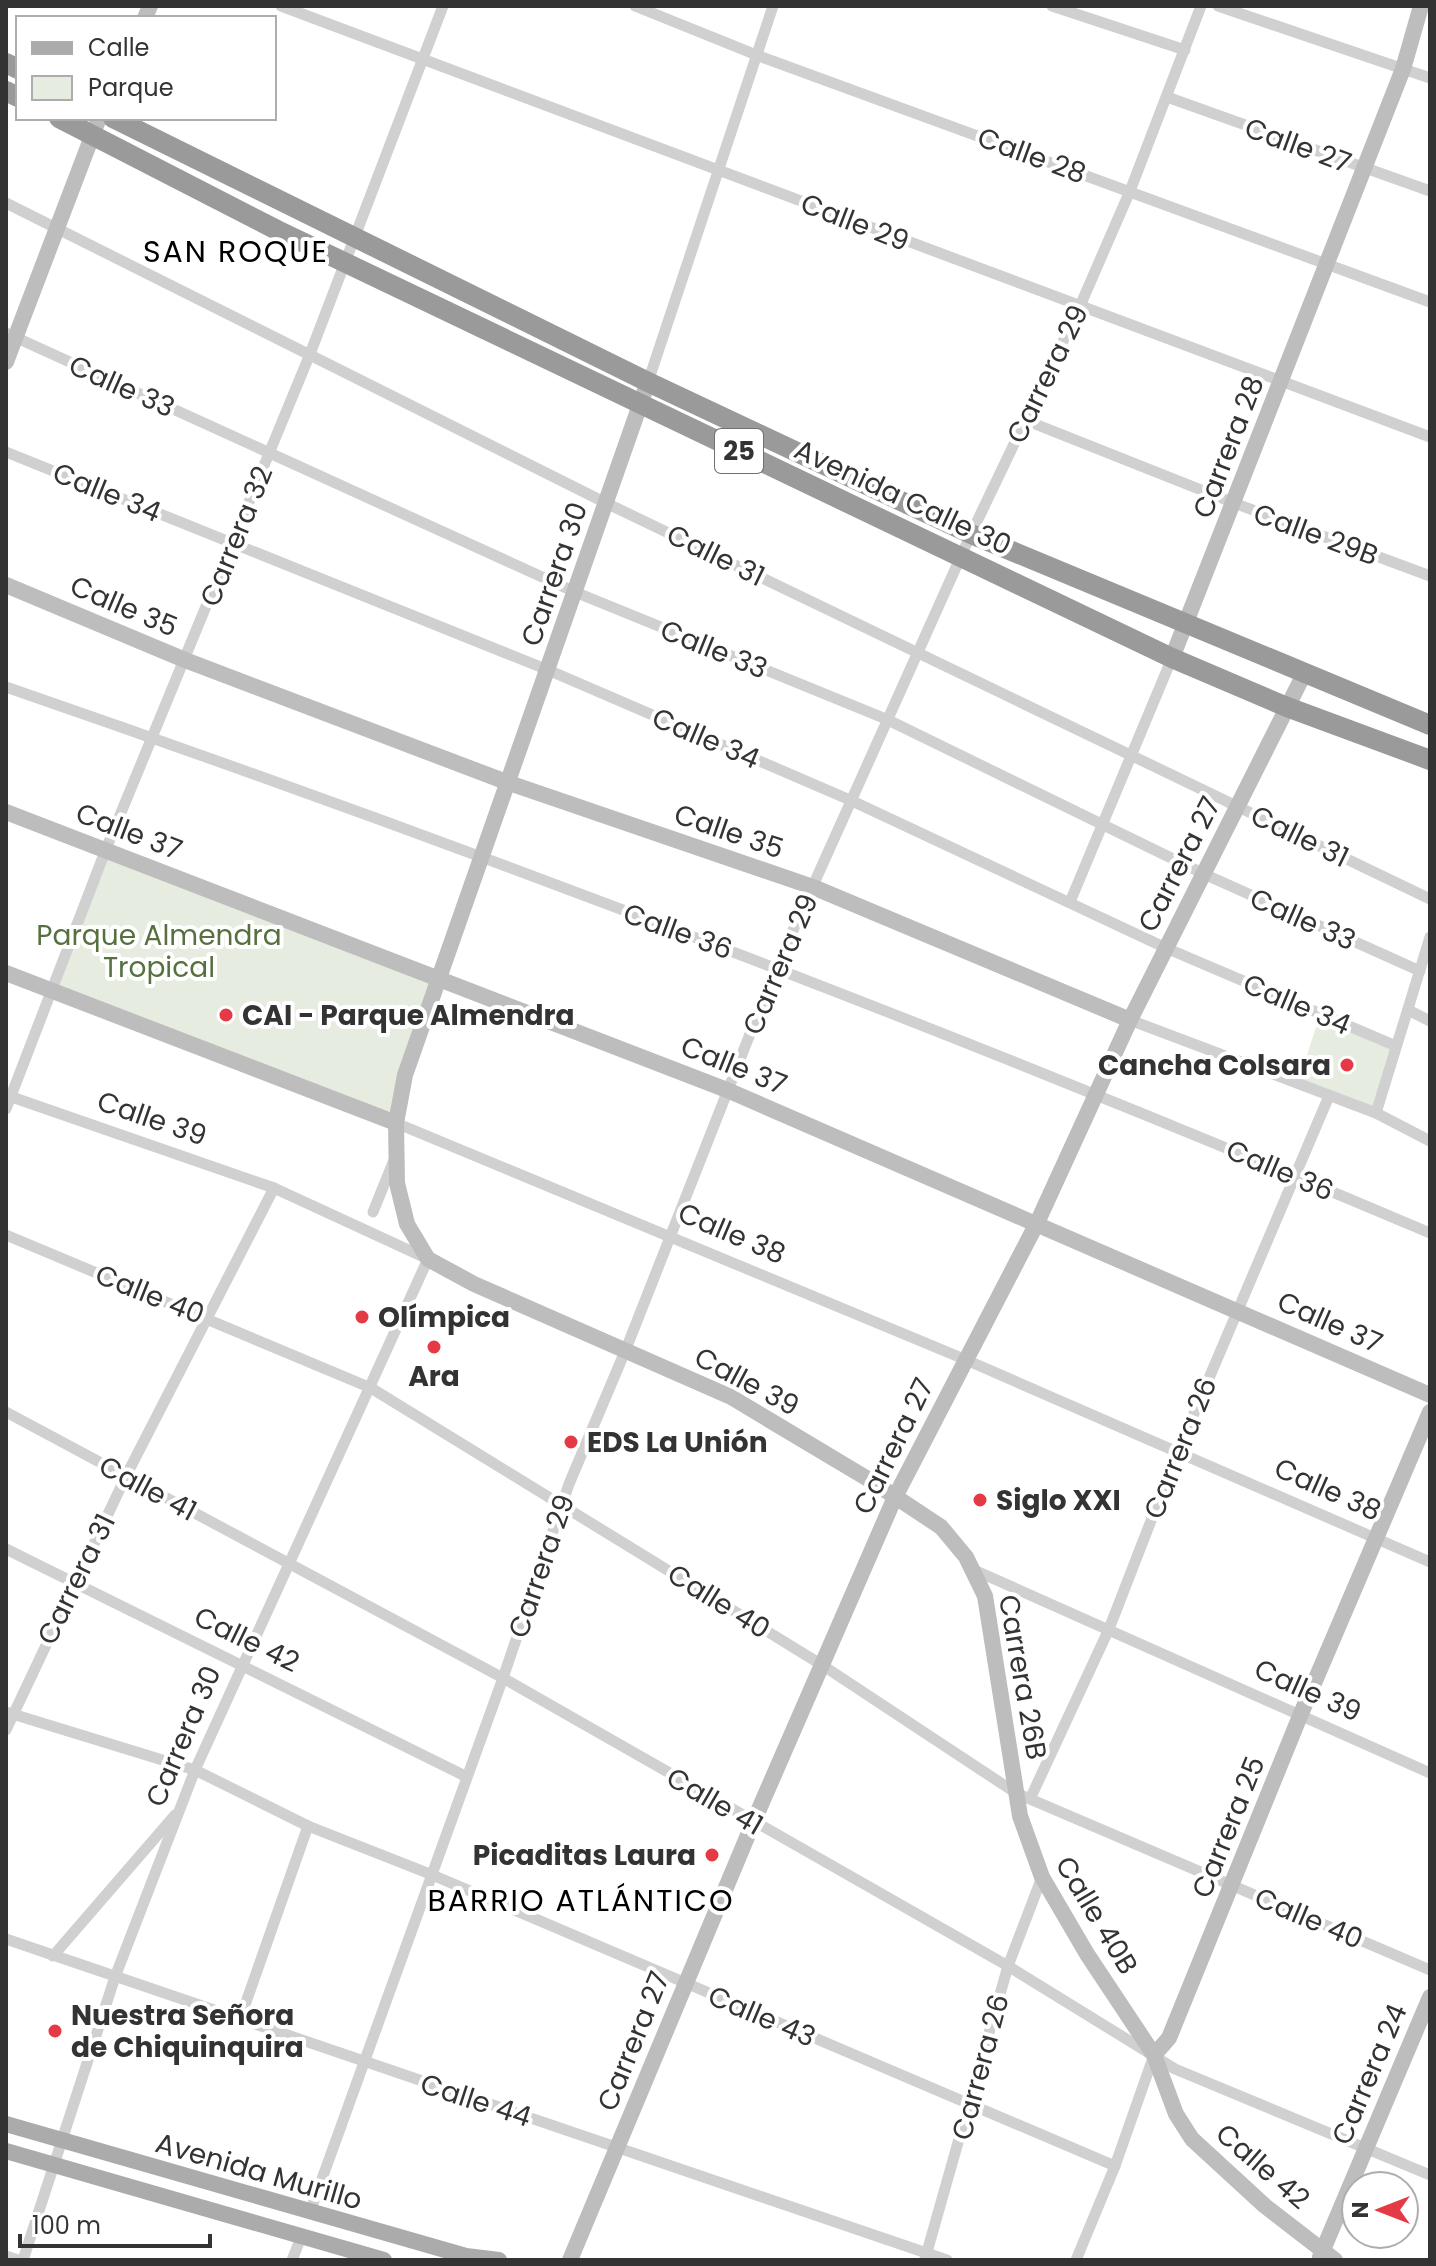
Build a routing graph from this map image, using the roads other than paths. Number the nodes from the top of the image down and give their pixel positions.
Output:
1 (281, 6) edge
2 (443, 6) edge
3 (635, 6) edge
4 (773, 6) edge
5 (1052, 6) edge
6 (1201, 6) edge
7 (1218, 6) edge
8 (1421, 6) edge
9 (1185, 50) junction
10 (759, 56) junction
11 (424, 60) junction
12 (1403, 69) junction
13 (1430, 78) edge
14 (1167, 97) junction
15 (67, 120) edge
16 (117, 120) edge
17 (96, 127) edge
18 (1364, 169) junction
19 (718, 170) junction
20 (1130, 191) junction
21 (1430, 191) edge
22 (6, 203) edge
23 (56, 227) junction
24 (354, 236) junction
25 (343, 261) junction
26 (1327, 265) junction
27 (1430, 302) edge
28 (1080, 306) junction
29 (11, 335) edge
30 (310, 354) junction
31 (6, 362) edge
32 (1282, 381) junction
33 (648, 382) junction
34 (641, 404) junction
35 (1025, 420) junction
36 (1430, 437) edge
37 (6, 452) edge
38 (270, 453) junction
39 (606, 503) junction
40 (1234, 503) junction
41 (971, 534) junction
42 (234, 542) junction
43 (961, 556) junction
44 (1430, 576) edge
45 (6, 585) edge
46 (575, 592) junction
47 (1186, 626) junction
48 (917, 652) junction
49 (1172, 658) junction
50 (185, 660) junction
51 (548, 670) junction
52 (1304, 674) junction
53 (6, 687) edge
54 (1287, 707) junction
55 (886, 719) junction
56 (1430, 725) edge
57 (152, 737) junction
58 (1131, 756) junction
59 (1430, 760) edge
60 (509, 783) junction
61 (850, 800) junction
62 (1238, 806) junction
63 (6, 812) edge
64 (1102, 826) junction
65 (106, 849) junction
66 (483, 858) junction
67 (1204, 874) junction
68 (813, 887) junction
69 (1430, 899) edge
70 (1070, 902) junction
71 (1430, 937) edge
72 (1166, 948) junction
73 (776, 968) junction
74 (1420, 971) junction
75 (6, 973) edge
76 (441, 979) junction
77 (51, 991) junction
78 (1408, 1010) junction
79 (1130, 1020) junction
80 (1430, 1021) edge
81 (1396, 1046) junction
82 (727, 1090) junction
83 (1096, 1092) junction
84 (9, 1096) edge
85 (1329, 1096) junction
86 (6, 1109) edge
87 (1376, 1113) junction
88 (396, 1123) junction
89 (1430, 1141) edge
90 (394, 1160) junction
91 (1295, 1176) junction
92 (274, 1188) junction
93 (373, 1212) dead end
94 (1037, 1223) junction
95 (1430, 1233) edge
96 (6, 1235) edge
97 (672, 1235) junction
98 (428, 1259) junction
99 (1238, 1309) junction
100 (209, 1318) junction
101 (626, 1349) junction
102 (964, 1359) junction
103 (371, 1388) junction
104 (1430, 1395) edge
105 (6, 1412) edge
106 (1430, 1412) edge
107 (1178, 1451) junction
108 (126, 1476) junction
109 (895, 1497) junction
110 (562, 1504) junction
111 (1376, 1538) junction
112 (6, 1549) edge
113 (1430, 1562) edge
114 (290, 1563) junction
115 (974, 1570) junction
116 (73, 1584) junction
117 (1109, 1629) junction
118 (242, 1664) junction
119 (822, 1665) junction
120 (503, 1678) junction
121 (9, 1713) edge
122 (1300, 1716) junction
123 (6, 1730) edge
124 (195, 1770) junction
125 (1430, 1773) edge
126 (465, 1776) junction
127 (1023, 1796) junction
128 (180, 1809) junction
129 (753, 1823) junction
130 (308, 1826) junction
131 (430, 1874) junction
132 (1042, 1877) junction
133 (1234, 1886) junction
134 (6, 1939) edge
135 (53, 1956) junction
136 (1008, 1966) junction
137 (1430, 1970) edge
138 (115, 1977) junction
139 (685, 1984) junction
140 (1430, 1997) edge
141 (239, 2022) junction
142 (1154, 2055) junction
143 (363, 2063) junction
144 (970, 2104) junction
145 (6, 2124) edge
146 (61, 2141) junction
147 (617, 2147) junction
148 (1366, 2147) junction
149 (6, 2151) edge
150 (53, 2165) junction
151 (1115, 2166) junction
152 (1430, 2175) edge
153 (310, 2212) junction
154 (302, 2235) junction
155 (6, 2256) edge
156 (926, 2257) edge
157 (1326, 2257) edge
158 (20, 2260) edge
159 (292, 2260) edge
160 (384, 2260) edge
161 (499, 2260) edge
162 (570, 2260) edge
163 (947, 2260) edge
164 (1076, 2260) edge

1 - 11 street, Calle 29
2 - 11 street, Carrera 32
3 - 10 street, Calle 28
4 - 10 street, Carrera 30
5 - 9 street
6 - 9 street, Carrera 29
7 - 12 street
8 - 12 street, Carrera 28
9 - 14 street, Carrera 29
10 - 19 street, Carrera 30
10 - 20 street, Calle 28
11 - 19 street, Calle 29
11 - 24 street, Carrera 32
12 - 13 street
12 - 18 street, Carrera 28
14 - 18 street, Calle 27
14 - 20 street, Carrera 29
15 - 17 highway, Avenida Calle 30 / 25
16 - 24 highway, Avenida Calle 30 / 25
17 - 23 street
17 - 25 highway, Avenida Calle 30 / 25
18 - 21 street, Calle 27
18 - 26 street, Carrera 28
19 - 28 street, Calle 29
19 - 33 street, Carrera 30
20 - 26 street, Calle 28
20 - 28 street, Carrera 29
22 - 23 street, Calle 31
23 - 29 street
23 - 30 street, Calle 31
24 - 25 street, Carrera 32
24 - 33 highway, Avenida Calle 30 / 25
25 - 30 street, Carrera 32
25 - 34 highway, Avenida Calle 30 / 25
26 - 27 street, Calle 28
26 - 32 street, Carrera 28
28 - 32 street, Calle 29
28 - 35 street, Carrera 29
29 - 31 street
29 - 38 street, Calle 33
30 - 38 street, Carrera 32
30 - 39 street, Calle 31
32 - 36 street, Calle 29
32 - 40 street, Carrera 28
33 - 34 street, Carrera 30
33 - 41 highway, Avenida Calle 30 / 25
34 - 39 street, Carrera 30
34 - 43 highway, Avenida Calle 30 / 25
35 - 40 street, Calle 29B
35 - 41 street, Carrera 29
37 - 42 street, Calle 34
38 - 42 street, Carrera 32
38 - 46 street, Calle 33
39 - 46 street, Carrera 30
39 - 48 street, Calle 31
40 - 44 street, Calle 29B
40 - 47 street, Carrera 28
41 - 43 street, Carrera 29
41 - 47 highway, Avenida Calle 30 / 25
42 - 50 street, Carrera 32
42 - 51 street, Calle 34
43 - 48 street, Carrera 29
43 - 49 highway, Avenida Calle 30 / 25
45 - 50 street, Calle 35
46 - 51 street, Carrera 30
46 - 55 street, Calle 33
47 - 49 street, Carrera 28
47 - 52 highway, Avenida Calle 30 / 25
48 - 55 street, Carrera 29
48 - 58 street, Calle 31
49 - 54 highway, Avenida Calle 30 / 25
49 - 58 street, Carrera 28
50 - 57 street, Carrera 32
50 - 60 street, Calle 35
51 - 60 street, Carrera 30
51 - 61 street, Calle 34
52 - 54 street, Carrera 27
52 - 56 highway, Avenida Calle 30 / 25
53 - 57 street, Calle 36
54 - 59 highway, Avenida Calle 30 / 25
54 - 62 street, Carrera 27
55 - 61 street, Carrera 29
55 - 64 street, Calle 33
57 - 65 street, Carrera 32
57 - 66 street, Calle 36
58 - 62 street, Calle 31
58 - 64 street, Carrera 28
60 - 66 street, Carrera 30
60 - 68 street, Calle 35
61 - 68 street, Carrera 29
61 - 70 street, Calle 34
62 - 67 street, Carrera 27
62 - 69 street, Calle 31
63 - 65 street, Calle 37
64 - 67 street, Calle 33
64 - 70 street, Carrera 28
65 - 76 street, Calle 37
65 - 77 street, Carrera 32
66 - 73 street, Calle 36
66 - 76 street, Carrera 30
67 - 72 street, Carrera 27
67 - 74 street, Calle 33
68 - 73 street, Carrera 29
68 - 79 street, Calle 35
70 - 72 street, Calle 34
71 - 74 street
72 - 79 street, Carrera 27
72 - 81 street, Calle 34
73 - 82 street, Carrera 29
73 - 83 street, Calle 36
74 - 78 street
75 - 77 street, Calle 38
76 - 82 street, Calle 37
76 - 88 street, Carrera 30
77 - 84 street, Carrera 32
77 - 88 street, Calle 38
78 - 80 street
78 - 81 street
79 - 83 street, Carrera 27
79 - 85 street, Calle 35
81 - 87 street
82 - 94 street, Calle 37
82 - 97 street, Carrera 29
83 - 91 street, Calle 36
83 - 94 street, Carrera 27
84 - 86 street, Carrera 32
84 - 92 street, Calle 39
85 - 87 street, Calle 35
85 - 91 street, Carrera 26
87 - 89 street, Calle 35
88 - 90 street, Carrera 30
88 - 97 street, Calle 38
90 - 93 street, Carrera 30
90 - 98 street, Carrera 30
91 - 95 street, Calle 36
91 - 99 street, Carrera 26
92 - 98 street, Calle 39
92 - 100 street, Carrera 31
94 - 99 street, Calle 37
94 - 102 street, Carrera 27
96 - 100 street, Calle 40
97 - 101 street, Carrera 29
97 - 102 street, Calle 38
98 - 101 street, Calle 39
98 - 103 street, Carrera 30
99 - 104 street, Calle 37
99 - 107 street, Carrera 26
100 - 103 street, Calle 40
100 - 108 street, Carrera 31
101 - 109 street, Calle 39
101 - 110 street, Carrera 29
102 - 107 street, Calle 38
102 - 109 street, Carrera 27
103 - 110 street, Calle 40
103 - 114 street, Carrera 30
105 - 108 street, Calle 41
106 - 111 street, Carrera 25
107 - 111 street, Calle 38
107 - 117 street, Carrera 26
108 - 114 street, Calle 41
108 - 116 street, Carrera 31
109 - 115 street, Calle 39
109 - 119 street, Carrera 27
110 - 119 street, Calle 40
110 - 120 street, Carrera 29
111 - 113 street, Calle 38
111 - 122 street, Carrera 25
112 - 116 street, Calle 42
114 - 118 street, Carrera 30
114 - 120 street, Calle 41
115 - 117 street, Calle 39
115 - 127 street, Carrera 26B
116 - 118 street, Calle 42
116 - 121 street, Carrera 31
117 - 122 street, Calle 39
117 - 127 street, Carrera 26
118 - 124 street, Carrera 30
118 - 126 street, Calle 42
119 - 127 street, Calle 40
119 - 129 street, Carrera 27
120 - 126 street, Carrera 29
120 - 129 street, Calle 41
121 - 123 street, Carrera 31
121 - 124 street, Calle 43
122 - 125 street, Calle 39
122 - 133 street, Carrera 25
124 - 128 street, Carrera 30
124 - 130 street, Calle 43
126 - 131 street, Carrera 29
127 - 132 street, Calle 40B
127 - 133 street, Calle 40
128 - 135 street
128 - 138 street, Carrera 30
129 - 136 street, Calle 41
129 - 139 street, Carrera 27
130 - 131 street, Calle 43
130 - 141 street
131 - 139 street, Calle 43
131 - 143 street, Carrera 29
132 - 136 street, Carrera 26
132 - 142 street, Calle 40B
133 - 137 street, Calle 40
133 - 142 street, Carrera 25
134 - 135 street, Calle 44
135 - 138 street, Calle 44
136 - 142 street, Calle 41
136 - 144 street, Carrera 26
138 - 141 street, Calle 44
138 - 146 street, Carrera 30
139 - 144 street, Calle 43
139 - 147 street, Carrera 27
140 - 148 street, Carrera 24
141 - 143 street, Calle 44
142 - 148 street, Calle 41
142 - 151 street, Carrera 25
142 - 157 street, Calle 42
143 - 147 street, Calle 44
143 - 153 street, Carrera 29
144 - 151 street, Calle 43
144 - 156 street, Carrera 26
145 - 146 main road, Avenida Murillo
146 - 150 street, Carrera 30
146 - 153 main road, Avenida Murillo
147 - 156 street, Calle 44
147 - 162 street, Carrera 27
148 - 152 street, Calle 41
148 - 157 street, Carrera 24
149 - 150 main road, Avenida Murillo
150 - 154 main road, Avenida Murillo
150 - 158 street, Carrera 30
151 - 164 street, Carrera 25
153 - 161 main road, Avenida Murillo
154 - 159 street
154 - 160 main road, Avenida Murillo
155 - 158 street
156 - 163 street, Calle 44

